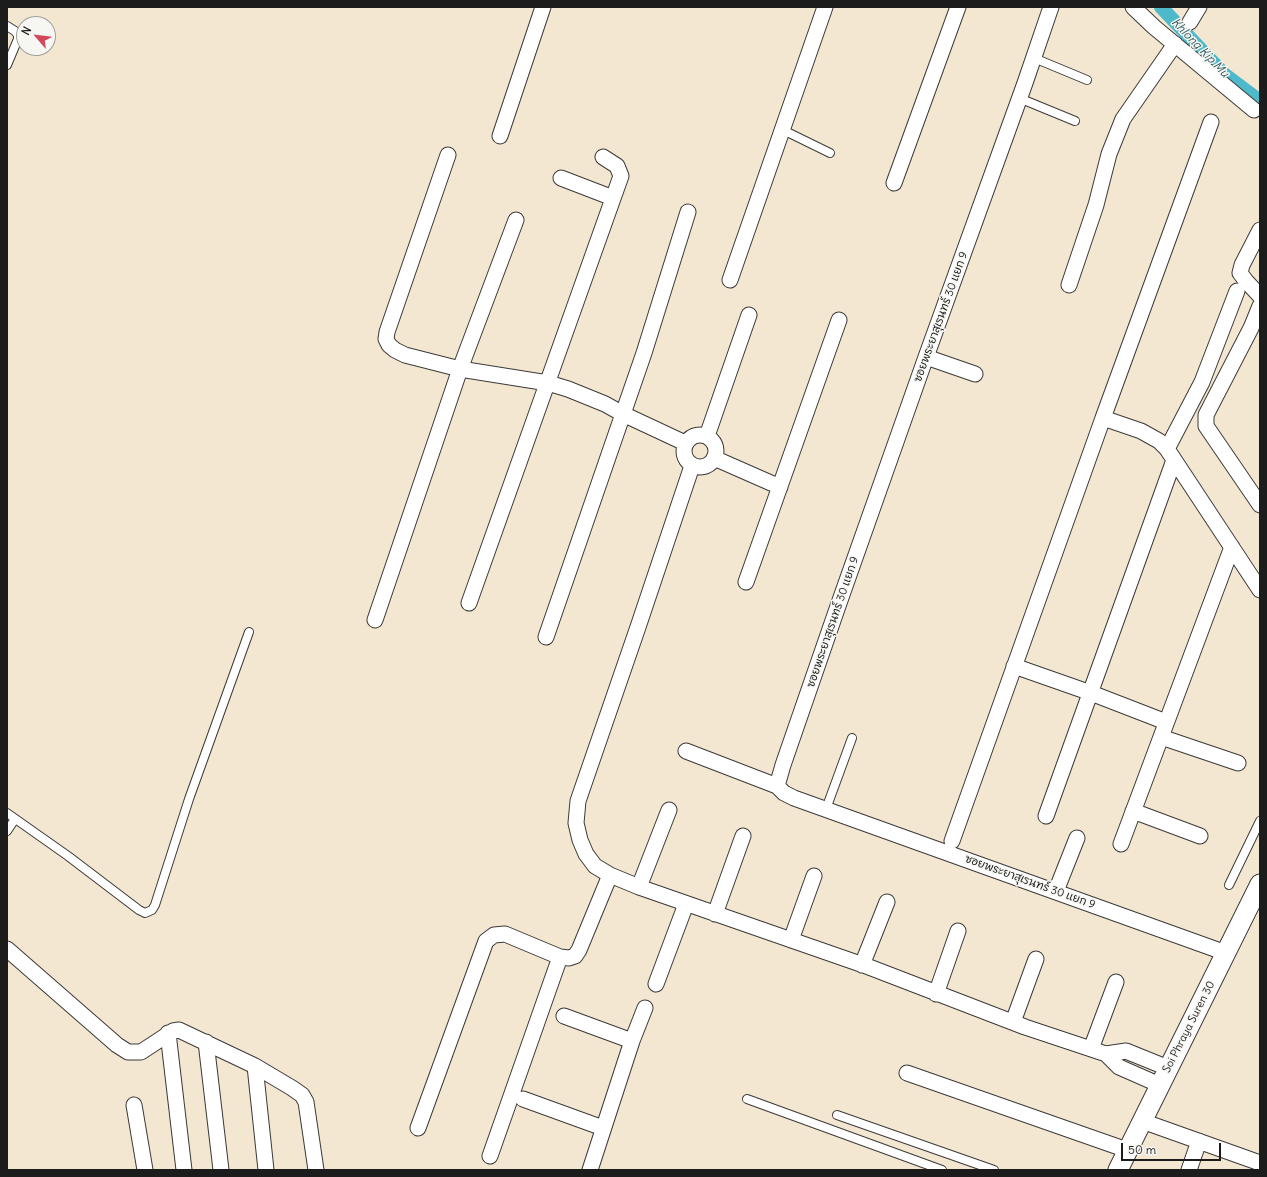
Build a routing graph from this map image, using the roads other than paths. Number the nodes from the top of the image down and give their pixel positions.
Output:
1 (543, 7) edge
2 (825, 7) edge
3 (958, 7) edge
4 (1051, 7) edge
5 (1133, 7) edge
6 (1199, 7) edge
7 (1190, 22) dead end
8 (7, 26) edge
9 (1175, 44) junction
10 (1034, 58) junction
11 (7, 65) edge
12 (1087, 80) dead end
13 (1020, 98) junction
14 (1254, 110) dead end
15 (1075, 121) dead end
16 (1211, 122) dead end
17 (782, 130) junction
18 (500, 136) dead end
19 (830, 153) dead end
20 (448, 155) dead end
21 (603, 157) dead end
22 (561, 178) dead end
23 (894, 183) dead end
24 (613, 198) junction
25 (688, 212) dead end
26 (516, 220) dead end
27 (1260, 230) edge
28 (730, 280) dead end
29 (1069, 285) dead end
30 (1237, 291) dead end
31 (1260, 296) edge
32 (1260, 306) edge
33 (749, 315) dead end
34 (839, 320) dead end
35 (1251, 328) junction
36 (1260, 340) edge
37 (926, 357) junction
38 (460, 369) junction
39 (975, 374) dead end
40 (548, 383) junction
41 (623, 414) junction
42 (1103, 418) junction
43 (707, 436) junction
44 (685, 443) junction
45 (1170, 455) junction
46 (714, 458) junction
47 (692, 466) junction
48 (780, 487) junction
49 (1260, 506) edge
50 (1232, 547) junction
51 (746, 582) dead end
52 (1260, 590) edge
53 (469, 603) dead end
54 (375, 620) dead end
55 (249, 632) dead end
56 (546, 637) dead end
57 (1014, 666) junction
58 (1091, 693) junction
59 (1166, 722) junction
60 (1161, 737) junction
61 (852, 738) dead end
62 (686, 751) dead end
63 (1238, 763) dead end
64 (777, 786) junction
65 (826, 809) junction
66 (670, 810) dead end
67 (1133, 811) junction
68 (7, 813) edge
69 (1046, 816) dead end
70 (15, 819) junction
71 (1260, 821) edge
72 (7, 831) edge
73 (743, 836) dead end
74 (1200, 836) dead end
75 (1077, 838) dead end
76 (952, 841) dead end
77 (1121, 844) dead end
78 (610, 875) junction
79 (814, 876) dead end
80 (1260, 884) edge
81 (1229, 885) dead end
82 (639, 887) junction
83 (1056, 891) junction
84 (887, 902) dead end
85 (686, 904) junction
86 (715, 914) junction
87 (958, 931) dead end
88 (791, 940) junction
89 (7, 949) edge
90 (1226, 953) junction
91 (560, 958) junction
92 (1036, 959) dead end
93 (862, 965) junction
94 (1116, 982) dead end
95 (656, 984) dead end
96 (936, 994) junction
97 (645, 1008) dead end
98 (564, 1016) dead end
99 (1013, 1022) junction
100 (168, 1033) junction
101 (632, 1041) junction
102 (206, 1042) junction
103 (1091, 1049) junction
104 (1106, 1054) junction
105 (255, 1066) junction
106 (1168, 1068) junction
107 (907, 1073) dead end
108 (1160, 1085) junction
109 (523, 1099) dead end
110 (747, 1099) dead end
111 (134, 1105) dead end
112 (837, 1115) dead end
113 (1142, 1121) junction
114 (418, 1128) dead end
115 (603, 1128) junction
116 (1199, 1141) junction
117 (1127, 1150) junction
118 (490, 1156) dead end
119 (1260, 1163) edge
120 (145, 1170) edge
121 (184, 1170) edge
122 (221, 1170) edge
123 (266, 1170) edge
124 (316, 1170) edge
125 (590, 1170) edge
126 (942, 1170) edge
127 (994, 1170) edge
128 (1118, 1170) edge
129 (1189, 1170) edge

1 - 18 street
2 - 17 street
3 - 23 street
4 - 10 street, ซอยพระยาสุเรนทร์ 30 แยก 9
5 - 9 street
6 - 7 street
8 - 11 lane
9 - 14 street
9 - 29 street
10 - 12 lane
10 - 13 street, ซอยพระยาสุเรนทร์ 30 แยก 9
13 - 15 lane
13 - 37 street, ซอยพระยาสุเรนทร์ 30 แยก 9
16 - 42 street
17 - 19 lane
17 - 28 street
20 - 38 street
21 - 24 street
22 - 24 street
24 - 40 street
25 - 41 street
26 - 38 street
27 - 31 street
30 - 45 street
32 - 35 street
33 - 43 street
34 - 48 street
35 - 36 street
35 - 49 street
37 - 39 street
37 - 64 street, ซอยพระยาสุเรนทร์ 30 แยก 9
38 - 40 street
38 - 54 street
40 - 41 street
40 - 53 street
41 - 44 street
41 - 56 street
42 - 45 street
42 - 57 street
43 - 44 street
43 - 46 street
44 - 47 street
45 - 50 street
45 - 58 street
46 - 47 street
46 - 48 street
47 - 78 street
48 - 51 street
50 - 52 street
50 - 59 street
55 - 70 lane
57 - 58 street
57 - 76 street
58 - 59 street
58 - 69 street
59 - 60 street
60 - 63 street
60 - 67 street
61 - 65 lane
62 - 64 street
64 - 65 street, ซอยพระยาสุเรนทร์ 30 แยก 9
65 - 83 street, ซอยพระยาสุเรนทร์ 30 แยก 9
66 - 82 street
67 - 74 street
67 - 77 street
68 - 70 lane
70 - 72 lane
71 - 81 lane
73 - 86 street
75 - 83 street
78 - 82 street
78 - 91 street
79 - 88 street
80 - 90 street, Soi Phraya Suren 30
82 - 85 street
83 - 90 street, ซอยพระยาสุเรนทร์ 30 แยก 9
84 - 93 street
85 - 86 street
85 - 95 street
86 - 88 street
87 - 96 street
88 - 93 street
89 - 100 street
90 - 106 street, Soi Phraya Suren 30
91 - 114 street
91 - 118 street
92 - 99 street
93 - 96 street
94 - 103 street
96 - 99 street
97 - 101 street
98 - 101 street
99 - 103 street
100 - 102 street
100 - 121 street
101 - 115 street
102 - 105 street
102 - 122 street
103 - 104 street
104 - 106 street
104 - 108 street
105 - 123 street
105 - 124 street
106 - 108 street, Soi Phraya Suren 30
107 - 117 street
108 - 113 street, Soi Phraya Suren 30
109 - 115 street
110 - 126 lane
111 - 120 street
112 - 127 lane
113 - 116 street
113 - 117 street, Soi Phraya Suren 30
115 - 125 street
116 - 119 street
116 - 129 street
117 - 128 street, Soi Phraya Suren 30

